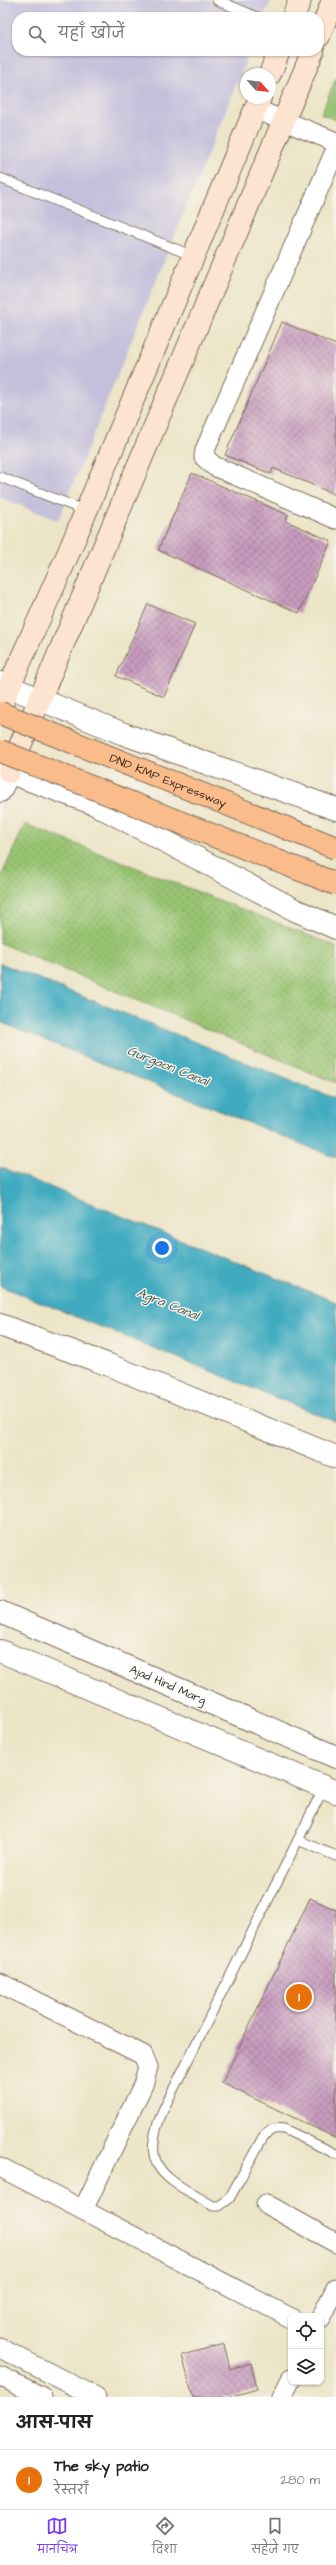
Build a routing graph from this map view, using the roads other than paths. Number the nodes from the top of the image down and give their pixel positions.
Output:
1 (217, 0) edge
2 (300, 0) edge
3 (333, 0) edge
4 (245, 12) edge
5 (295, 12) edge
6 (324, 23) edge
7 (277, 56) edge
8 (311, 56) edge
9 (272, 68) edge
10 (258, 104) edge
11 (260, 104) edge
12 (285, 121) junction
13 (336, 142) edge
14 (336, 149) edge
15 (0, 178) edge
16 (193, 256) junction
17 (0, 477) edge
18 (86, 510) junction
19 (336, 519) edge
20 (4, 685) edge
21 (39, 698) junction
22 (0, 707) edge
23 (0, 713) edge
24 (0, 751) edge
25 (3, 777) edge
26 (336, 809) edge
27 (336, 848) edge
28 (336, 884) edge
29 (336, 928) edge
30 (0, 1325) edge
31 (336, 1457) edge
32 (0, 1612) edge
33 (0, 1651) edge
34 (336, 1757) edge
35 (330, 1790) edge
36 (298, 1840) junction
37 (336, 1856) edge
38 (0, 1983) edge
39 (336, 2154) edge
40 (0, 2167) edge
41 (266, 2204) dead end
42 (83, 2210) junction
43 (336, 2243) edge
44 (336, 2288) edge
45 (324, 2313) edge
46 (288, 2316) edge
47 (0, 2348) edge
48 (0, 2376) edge
49 (288, 2385) edge
50 (42, 2397) edge
51 (96, 2397) edge
52 (282, 2397) edge

1 - 4 lane
2 - 5 main road
3 - 6 main road
7 - 9 main road
8 - 12 main road
10 - 16 main road
11 - 12 street
12 - 13 street
12 - 21 main road
14 - 19 street
15 - 16 lane
16 - 18 main road
17 - 18 lane
18 - 20 main road
20 - 21 street
20 - 22 main road
21 - 25 main road
21 - 26 street
23 - 27 highway, DND KMP Expressway, bridge
24 - 28 highway, bridge
25 - 29 street
30 - 31 street
32 - 34 street, Ajad Hind Marg
33 - 35 street
35 - 36 lane
36 - 37 lane
36 - 39 lane
38 - 42 street
40 - 42 street
41 - 43 street
42 - 46 street
44 - 45 street
47 - 51 street
48 - 50 street
49 - 52 street

